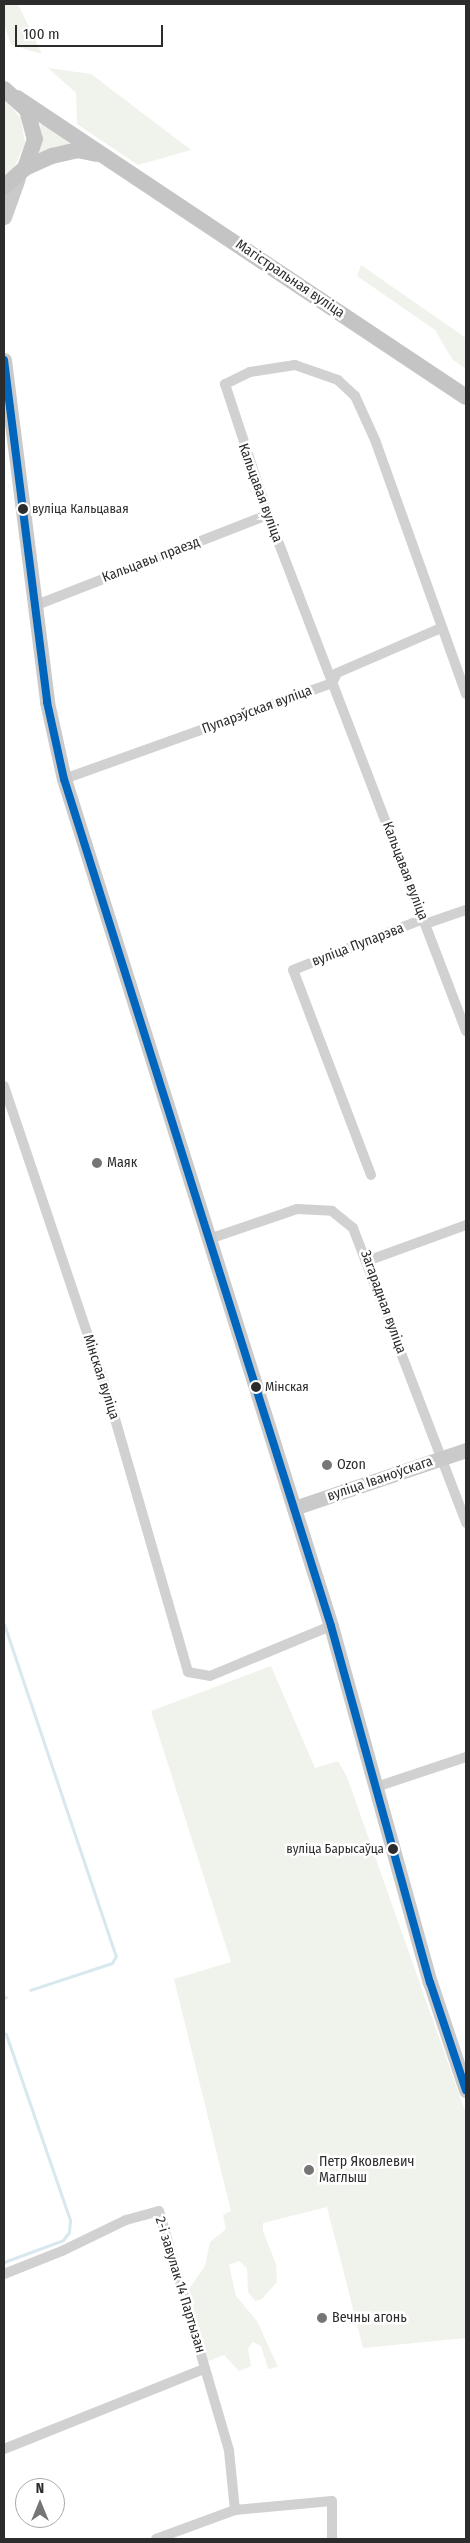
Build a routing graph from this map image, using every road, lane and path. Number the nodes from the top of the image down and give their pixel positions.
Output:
1 (10, 94) edge
2 (113, 160) junction
3 (21, 173) junction
4 (4, 187) edge
5 (4, 217) edge
6 (4, 360) edge
7 (466, 397) edge
8 (268, 515) junction
9 (34, 606) junction
10 (441, 628) junction
11 (332, 683) junction
12 (466, 694) edge
13 (64, 779) junction
14 (466, 910) edge
15 (424, 922) junction
16 (466, 1031) edge
17 (4, 1086) edge
18 (371, 1175) dead end
19 (466, 1225) edge
20 (209, 1239) junction
21 (367, 1261) junction
22 (466, 1450) edge
23 (441, 1459) junction
24 (294, 1508) junction
25 (466, 1522) edge
26 (331, 1626) junction
27 (466, 1756) edge
28 (376, 1788) junction
29 (466, 2090) edge
30 (4, 2274) edge
31 (204, 2369) junction
32 (4, 2449) edge
33 (235, 2510) junction
34 (156, 2539) edge
35 (332, 2539) edge

1 - 2 main road, Магістральная вуліца
1 - 3 main road
2 - 3 main road
2 - 7 main road, Магістральная вуліца
3 - 4 main road
3 - 5 main road
6 - 9 main road
8 - 9 street, Кальцавы праезд
8 - 10 street, Кальцавая вуліца
8 - 11 street, Кальцавая вуліца
9 - 13 main road
10 - 11 street, Пупарэўская вуліца
10 - 12 street, Кальцавая вуліца
11 - 13 street, Пупарэўская вуліца
11 - 15 street, Кальцавая вуліца
13 - 20 main road
14 - 15 street, вуліца Пупарэва
15 - 16 street, Кальцавая вуліца
15 - 18 street, вуліца Пупарэва
17 - 26 street, Мінская вуліца
19 - 21 street
20 - 21 street, Загарадная вуліца
20 - 24 main road
21 - 23 street, Загарадная вуліца
22 - 23 main road, вуліца Іваноўскага
23 - 24 main road, вуліца Іваноўскага
23 - 25 street, Загарадная вуліца
24 - 26 main road
26 - 28 main road
27 - 28 street
28 - 29 main road
30 - 31 street, 2-і завулак 14 Партызан
31 - 32 street, 2-і завулак 14 Партызан
31 - 33 street
33 - 34 street
33 - 35 street

